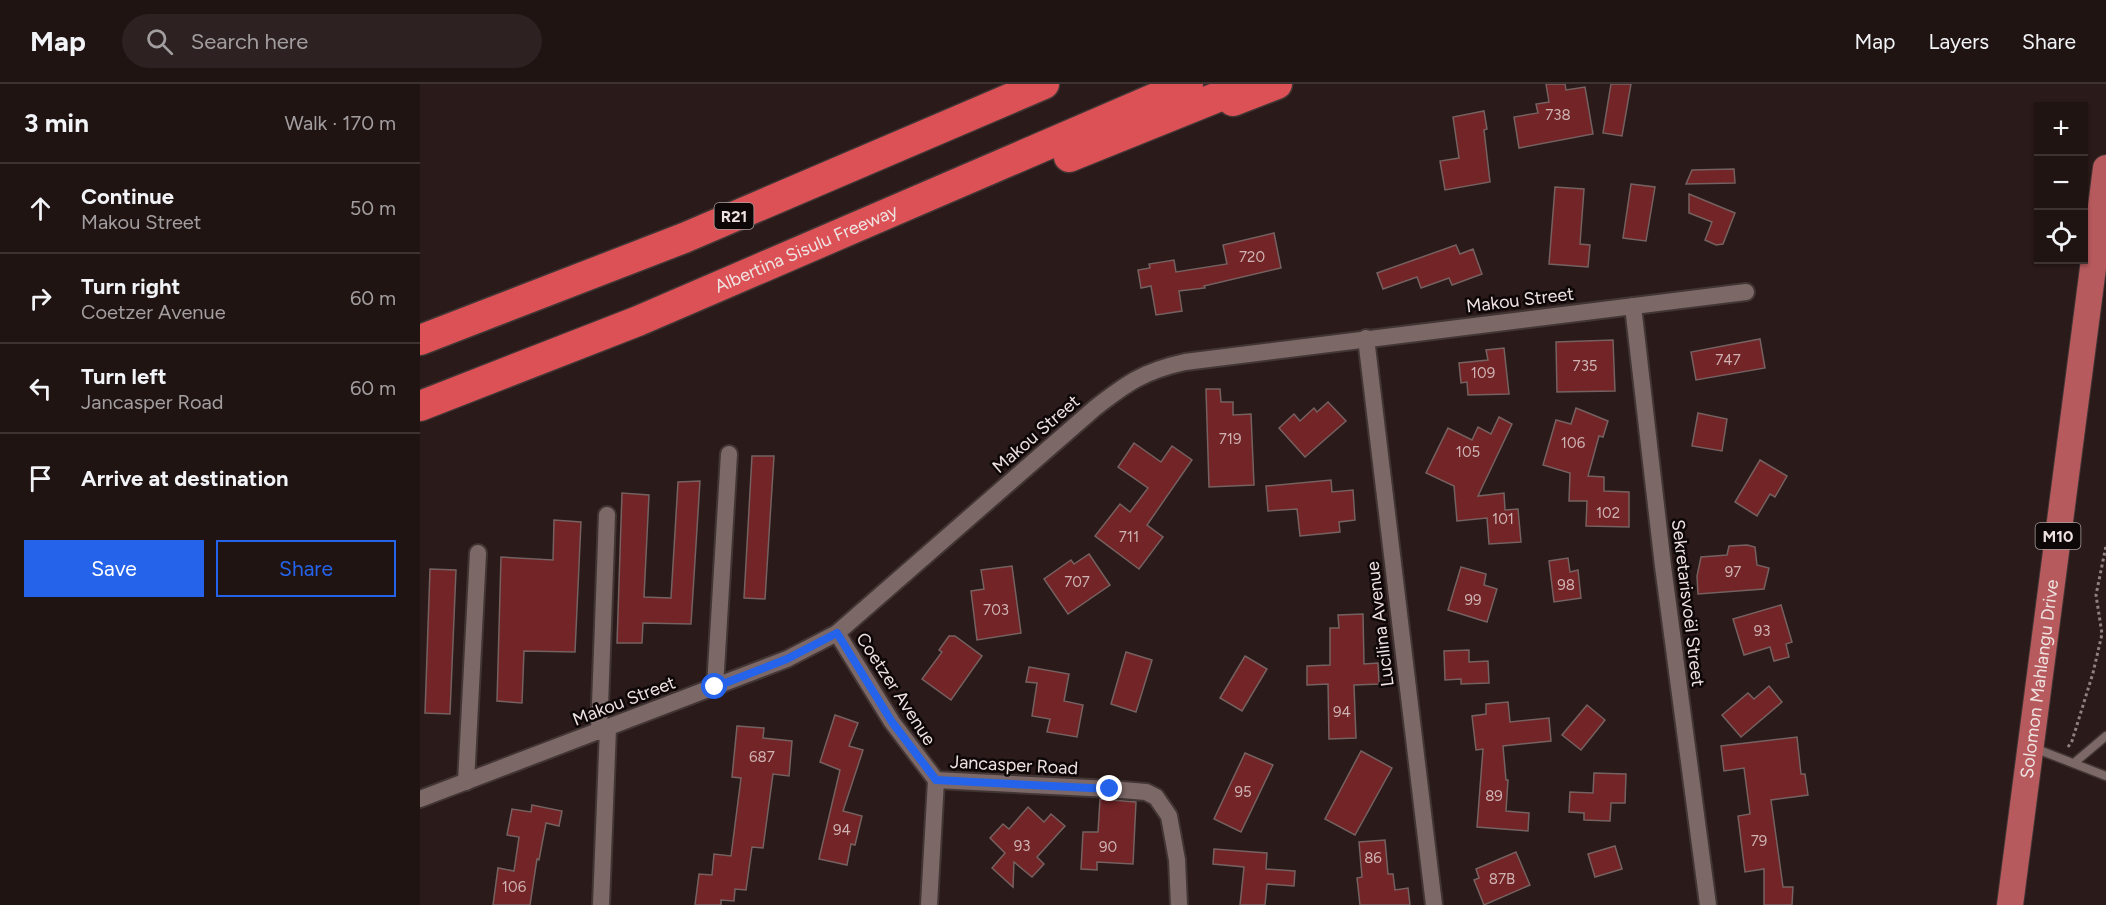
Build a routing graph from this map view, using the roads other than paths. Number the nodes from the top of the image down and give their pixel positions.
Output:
1 (1044, 84) edge
2 (1188, 84) edge
3 (1250, 84) edge
4 (1277, 84) edge
5 (1112, 140) junction
6 (2106, 168) edge
7 (1746, 292) dead end
8 (1632, 306) junction
9 (638, 321) junction
10 (1366, 338) junction
11 (420, 340) edge
12 (420, 405) edge
13 (729, 454) dead end
14 (607, 515) dead end
15 (478, 553) dead end
16 (837, 633) junction
17 (715, 687) junction
18 (604, 730) junction
19 (2106, 736) edge
20 (2031, 746) junction
21 (2074, 764) junction
22 (2106, 776) edge
23 (936, 780) junction
24 (466, 782) junction
25 (420, 799) edge
26 (601, 905) edge
27 (929, 905) edge
28 (1179, 905) edge
29 (1434, 905) edge
30 (1708, 905) edge
31 (2010, 905) edge

1 - 11 highway, R21
2 - 9 highway, Albertina Sisulu Freeway
3 - 5 highway
4 - 5 highway
5 - 9 highway
6 - 20 main road, Solomon Mahlangu Drive / M10
7 - 8 street, Makou Street
8 - 10 street, Makou Street
8 - 30 street, Sekretarisvoël Street
9 - 12 highway, Albertina Sisulu Freeway
10 - 16 street, Makou Street
10 - 29 street, Lucilina Avenue
13 - 17 street
14 - 18 street
15 - 24 street
16 - 17 street, Makou Street
16 - 23 street, Coetzer Avenue
17 - 18 street, Makou Street
18 - 24 street, Makou Street
18 - 26 street
19 - 21 lane
20 - 21 lane
20 - 31 main road, Solomon Mahlangu Drive / M10
21 - 22 lane
23 - 27 street
23 - 28 street, Jancasper Road
24 - 25 street, Makou Street

